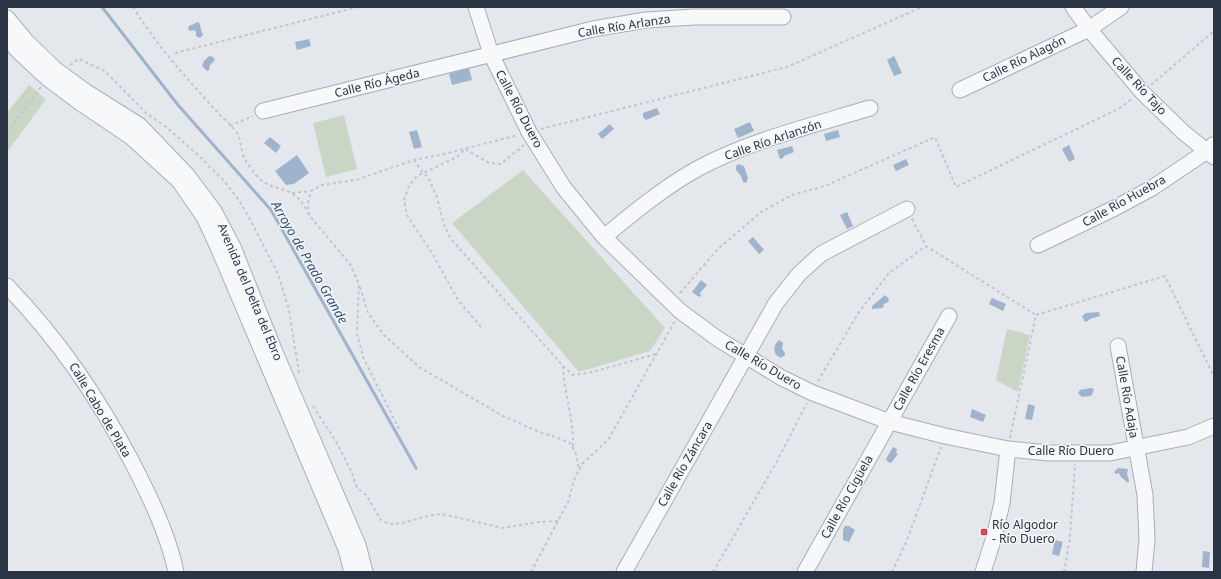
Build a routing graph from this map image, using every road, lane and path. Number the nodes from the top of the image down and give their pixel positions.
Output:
1 (133, 7) edge
2 (358, 7) edge
3 (476, 7) edge
4 (1073, 7) edge
5 (1121, 7) edge
6 (783, 17) dead end
7 (7, 18) edge
8 (1089, 29) junction
9 (1214, 32) edge
10 (7, 37) edge
11 (175, 53) dead end
12 (491, 54) junction
13 (51, 74) junction
14 (960, 90) dead end
15 (1142, 92) junction
16 (870, 108) dead end
17 (263, 111) joint
18 (230, 126) junction
19 (7, 133) edge
20 (533, 138) junction
21 (1212, 151) edge
22 (414, 160) dead end
23 (423, 173) junction
24 (311, 191) dead end
25 (291, 193) junction
26 (907, 209) joint
27 (309, 214) dead end
28 (604, 238) junction
29 (1038, 245) dead end
30 (926, 246) junction
31 (359, 284) dead end
32 (7, 286) edge
33 (676, 308) junction
34 (1036, 315) junction
35 (949, 316) dead end
36 (481, 327) dead end
37 (1118, 346) dead end
38 (656, 354) junction
39 (746, 356) junction
40 (562, 365) junction
41 (300, 376) dead end
42 (1214, 377) edge
43 (813, 393) junction
44 (309, 401) dead end
45 (890, 422) junction
46 (1214, 426) edge
47 (945, 436) junction
48 (573, 448) junction
49 (1137, 448) junction
50 (1008, 449) junction
51 (1076, 453) junction
52 (579, 470) junction
53 (558, 521) junction
54 (176, 572) edge
55 (352, 572) edge
56 (365, 572) edge
57 (531, 572) edge
58 (624, 572) edge
59 (713, 572) edge
60 (805, 572) edge
61 (892, 572) edge
62 (984, 572) edge
63 (1064, 572) edge
64 (1144, 572) edge

1 - 18 path
2 - 11 path
3 - 12 street, Calle Río Duero
4 - 8 street, Calle Río Tajo
5 - 8 street, Calle Río Alagón
6 - 12 street, Calle Río Arlanza
7 - 13 street, Avenida del Delta del Ebro
8 - 14 street, Calle Río Alagón
8 - 15 street, Calle Río Tajo
9 - 15 path
10 - 13 street, Avenida del Delta del Ebro
12 - 17 street, Calle Río Ágeda
12 - 20 street, Calle Río Duero
13 - 19 path
13 - 41 path
13 - 55 street, Avenida del Delta del Ebro
13 - 56 street, Avenida del Delta del Ebro
15 - 21 street, Calle Río Tajo
15 - 33 path
16 - 28 street, Calle Río Arlanzón
17 - 18 path
18 - 25 path
20 - 23 path
20 - 28 street, Calle Río Duero
21 - 29 street, Calle Río Huebra
22 - 23 path
23 - 36 path
23 - 40 path
24 - 25 path
25 - 27 path
26 - 30 path
26 - 39 street, Calle Río Záncara
28 - 33 street, Calle Río Duero
30 - 34 path
30 - 43 path
31 - 48 path
32 - 54 street, Calle Cabo de Plata
33 - 38 path
33 - 39 street, Calle Río Duero
34 - 42 path
34 - 50 path
35 - 45 street, Calle Río Eresma
37 - 49 street, Calle Río Adaja
38 - 40 path
38 - 52 path
39 - 43 street, Calle Río Duero
39 - 58 street, Calle Río Záncara
40 - 48 path
43 - 45 street, Calle Río Duero
43 - 59 path
44 - 53 path
45 - 47 street, Calle Río Duero
45 - 60 street, Calle Río Cigüela
46 - 49 street, Calle Río Duero
47 - 50 street, Calle Río Duero
47 - 61 path
48 - 52 path
49 - 51 street, Calle Río Duero
49 - 64 street, Calle Río Adaja
50 - 51 street, Calle Río Duero
50 - 62 street
51 - 63 path
52 - 53 path
53 - 57 path

